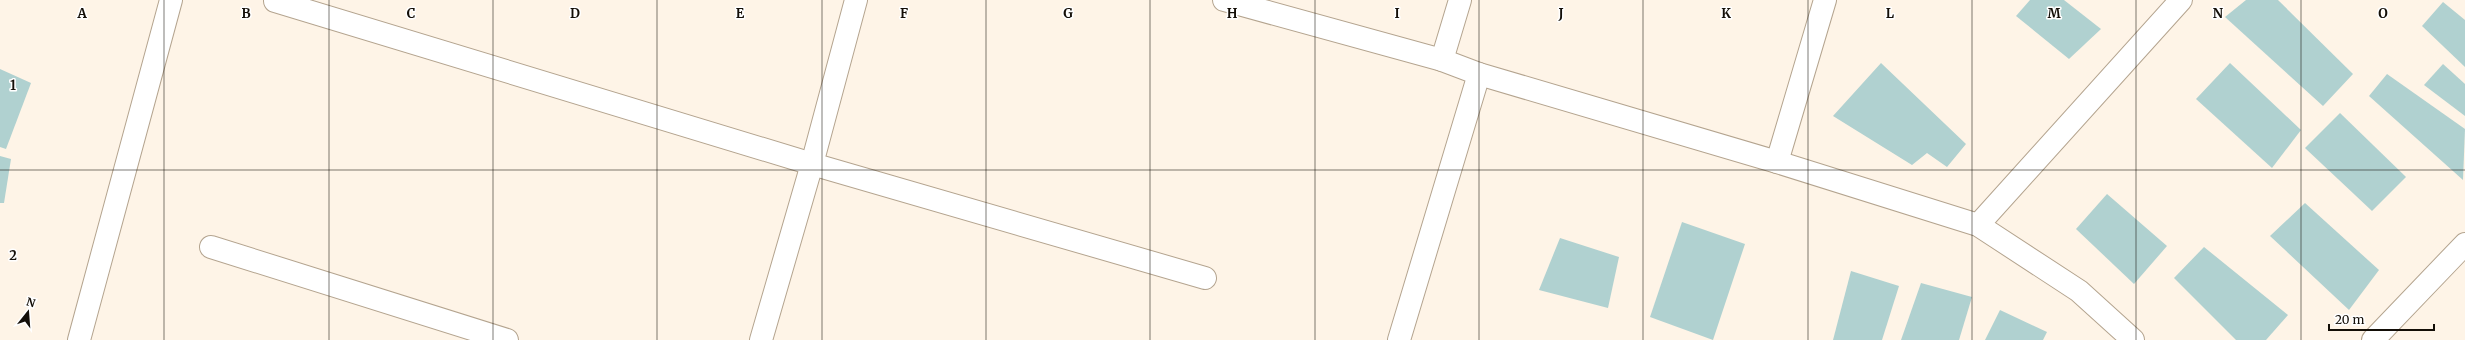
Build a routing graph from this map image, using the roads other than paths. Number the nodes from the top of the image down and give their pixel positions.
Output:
1 (171, 0) edge
2 (856, 0) edge
3 (1224, 0) edge
4 (1460, 0) edge
5 (1825, 0) edge
6 (2181, 0) edge
7 (275, 1) edge
8 (1270, 6) edge
9 (1442, 60) junction
10 (1479, 74) junction
11 (1777, 162) junction
12 (812, 164) junction
13 (1978, 225) junction
14 (2465, 244) edge
15 (210, 247) dead end
16 (1205, 278) dead end
17 (80, 340) edge
18 (507, 340) edge
19 (761, 340) edge
20 (1399, 340) edge
21 (2133, 340) edge
22 (2373, 340) edge

1 - 17 street
2 - 12 street
3 - 8 street
4 - 9 street
5 - 11 street
6 - 13 street
7 - 12 street
8 - 9 street
9 - 10 street
10 - 11 street
10 - 20 street
11 - 13 street
12 - 16 street
12 - 19 street
13 - 21 street
14 - 22 street
15 - 18 street

